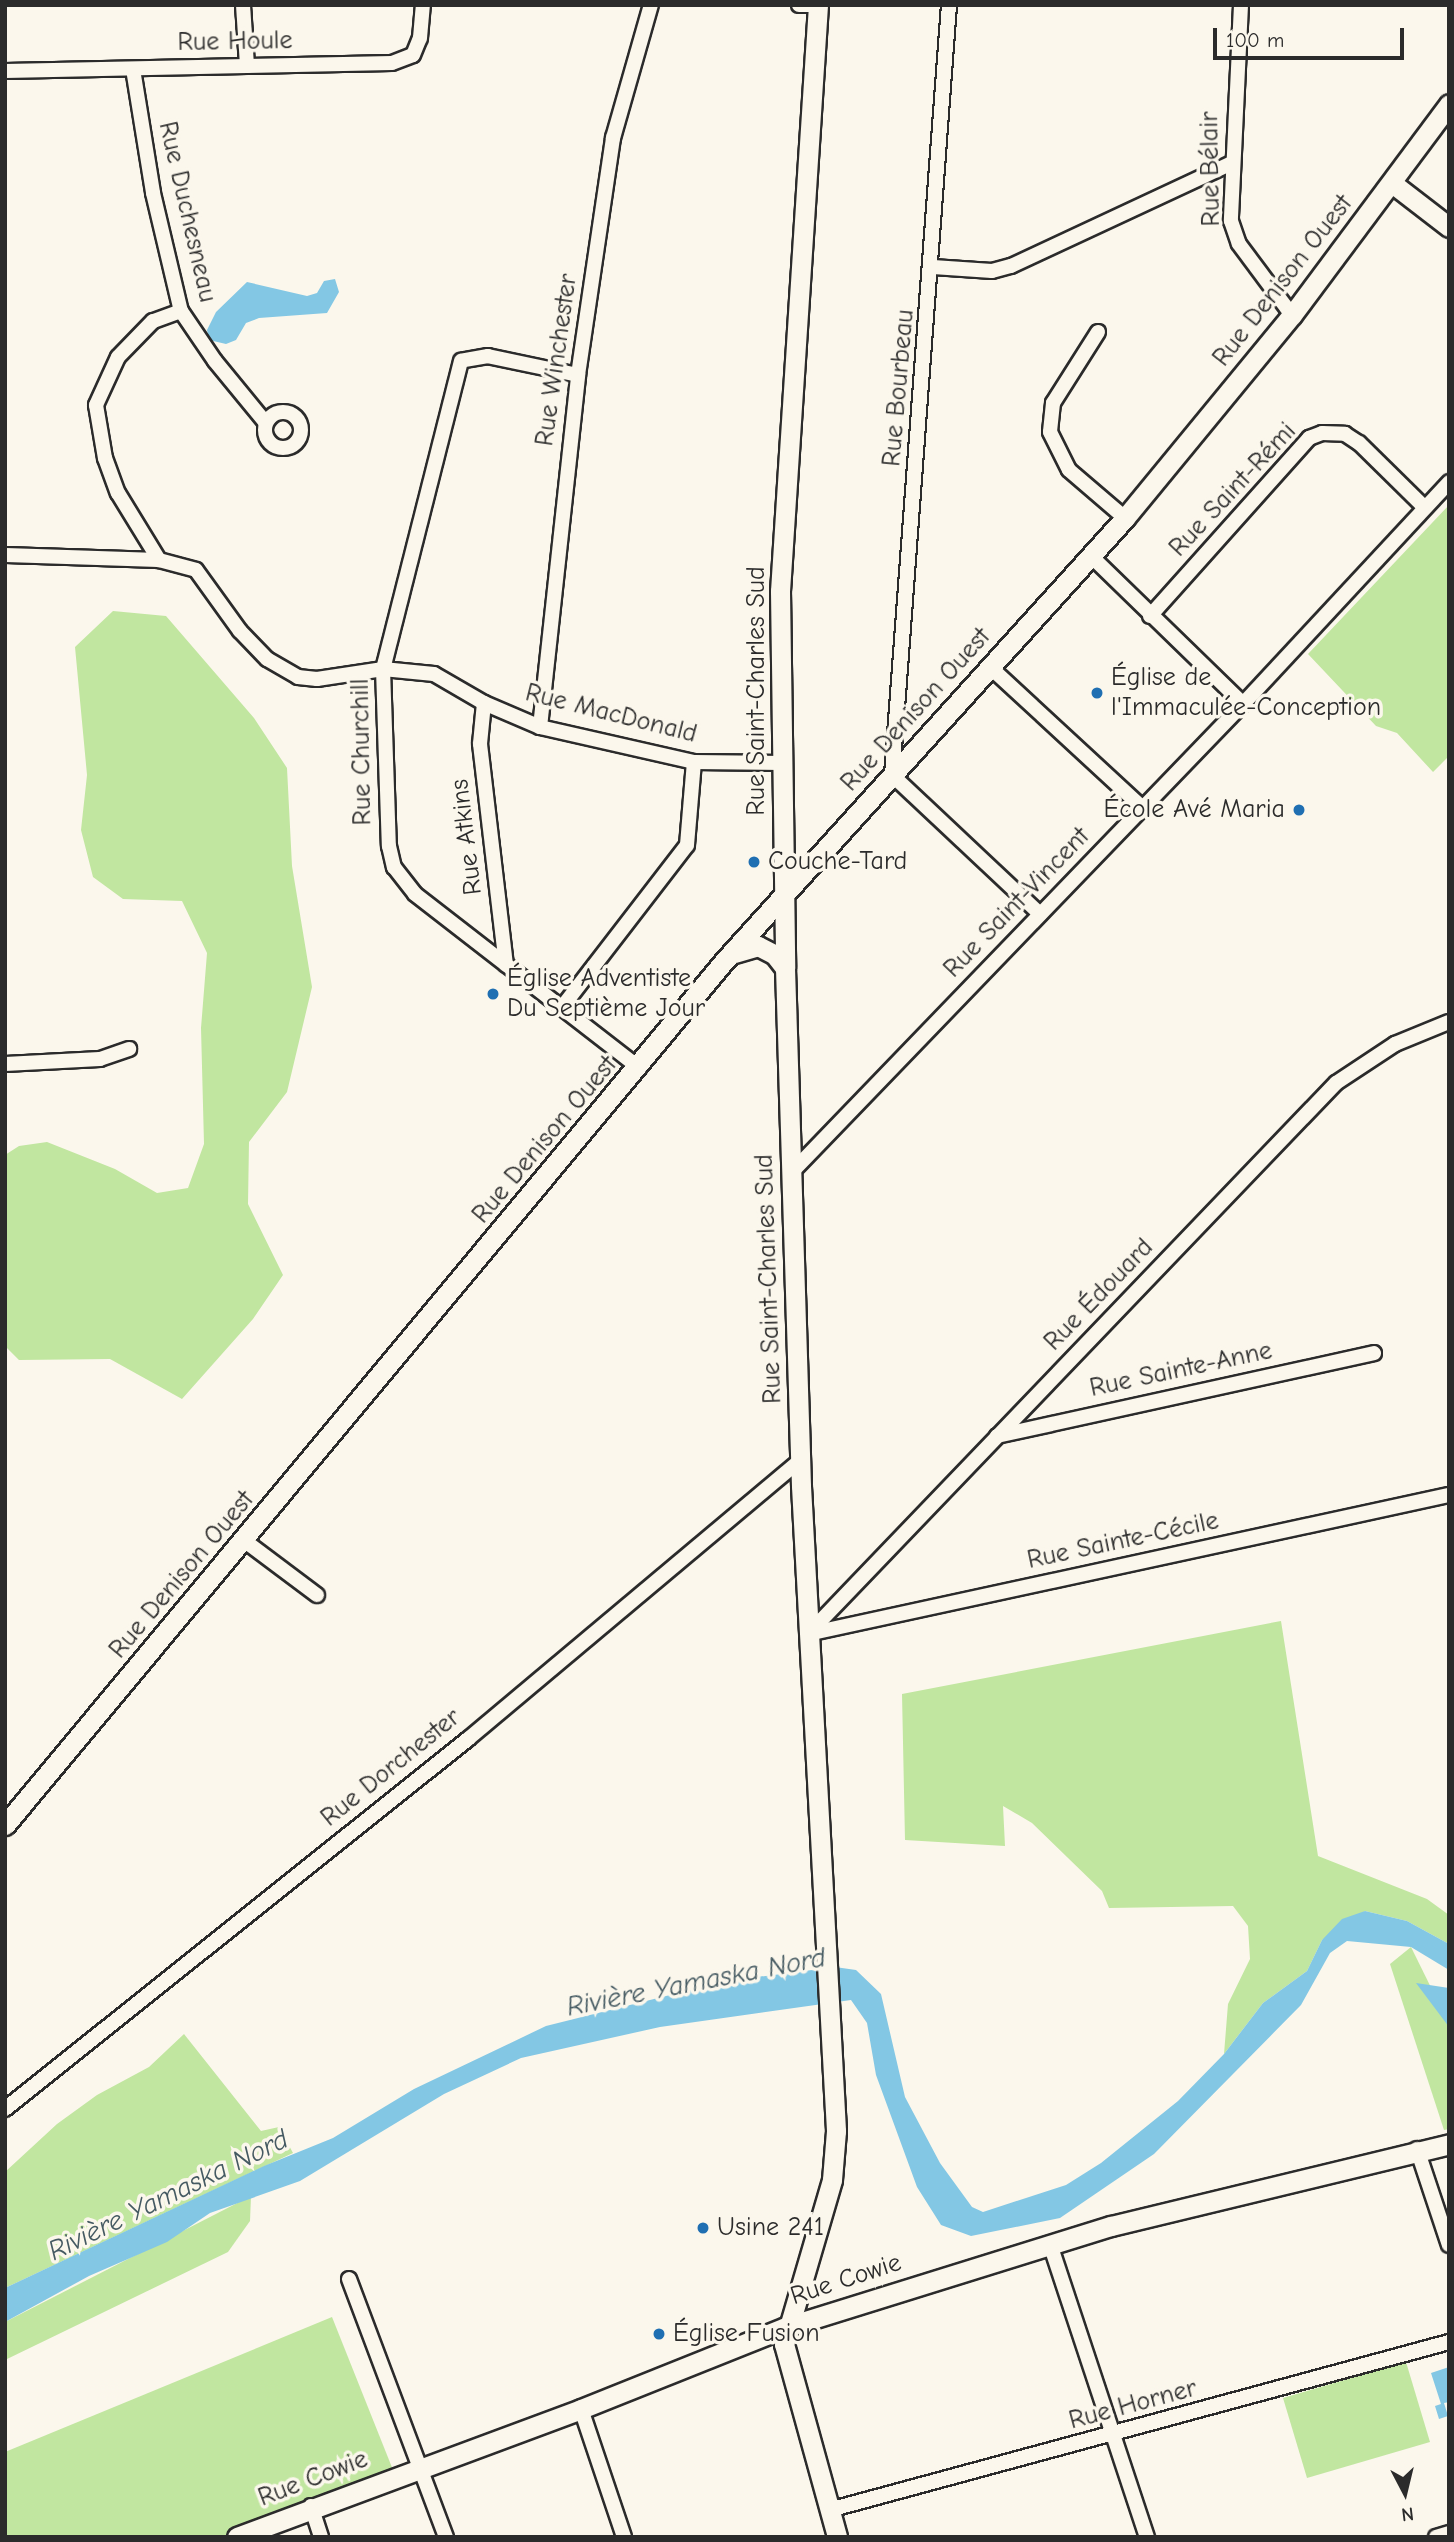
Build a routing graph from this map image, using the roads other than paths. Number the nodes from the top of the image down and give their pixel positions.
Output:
1 (243, 5) edge
2 (423, 5) edge
3 (651, 5) edge
4 (799, 5) edge
5 (818, 5) edge
6 (949, 5) edge
7 (1241, 5) edge
8 (247, 66) junction
9 (133, 69) junction
10 (5, 71) edge
11 (1449, 104) edge
12 (1232, 163) junction
13 (1392, 183) junction
14 (1449, 227) edge
15 (933, 267) junction
16 (181, 311) junction
17 (1292, 315) junction
18 (1098, 332) dead end
19 (578, 375) junction
20 (267, 423) dead end
21 (1449, 482) edge
22 (1423, 506) junction
23 (1125, 518) junction
24 (5, 555) edge
25 (1091, 556) junction
26 (159, 560) junction
27 (1150, 615) junction
28 (990, 667) junction
29 (383, 669) junction
30 (484, 704) junction
31 (1243, 704) junction
32 (540, 727) junction
33 (695, 762) junction
34 (783, 763) junction
35 (892, 775) junction
36 (1143, 808) junction
37 (786, 893) junction
38 (1040, 914) junction
39 (725, 960) junction
40 (506, 964) junction
41 (785, 968) junction
42 (563, 1006) junction
43 (1449, 1022) edge
44 (129, 1049) dead end
45 (5, 1064) edge
46 (639, 1068) junction
47 (792, 1172) junction
48 (1374, 1353) dead end
49 (998, 1436) junction
50 (802, 1459) junction
51 (1449, 1495) edge
52 (245, 1541) junction
53 (317, 1595) dead end
54 (808, 1634) junction
55 (6, 1823) edge
56 (5, 2109) edge
57 (1449, 2144) edge
58 (1417, 2149) junction
59 (1050, 2244) junction
60 (1449, 2245) edge
61 (349, 2279) dead end
62 (786, 2327) junction
63 (1449, 2342) edge
64 (581, 2409) junction
65 (1114, 2436) junction
66 (421, 2467) junction
67 (312, 2506) junction
68 (830, 2510) junction
69 (1449, 2533) edge
70 (237, 2537) edge
71 (321, 2537) edge
72 (446, 2537) edge
73 (624, 2537) edge
74 (837, 2537) edge
75 (1147, 2537) edge
76 (1436, 2537) edge

1 - 8 street
2 - 8 street, Rue Houle
3 - 19 street, Rue Winchester
4 - 5 street
5 - 34 street, Rue Saint-Charles Sud
6 - 15 street, Rue Bourbeau
7 - 12 street, Rue Bélair
8 - 9 street, Rue Houle
9 - 10 street, Rue Houle
9 - 16 street, Rue Duchesneau
11 - 13 street, Rue Denison Ouest
12 - 15 street
12 - 17 street, Rue Bélair
13 - 14 street
13 - 17 street, Rue Denison Ouest
15 - 35 street, Rue Bourbeau
16 - 20 street, Rue Duchesneau
16 - 26 street
17 - 23 street, Rue Denison Ouest
18 - 23 street
19 - 29 street, Rue Churchill
19 - 32 street, Rue Winchester
21 - 22 street, Rue Saint-Vincent
22 - 27 street, Rue Saint-Rémi
22 - 31 street, Rue Saint-Vincent
23 - 25 street, Rue Denison Ouest
24 - 26 street, Rue MacDonald
25 - 27 street
25 - 28 street, Rue Denison Ouest
26 - 29 street, Rue MacDonald
27 - 31 street
28 - 35 street, Rue Denison Ouest
28 - 36 street
29 - 30 street, Rue MacDonald
29 - 40 street, Rue Churchill
30 - 32 street, Rue MacDonald
30 - 40 street, Rue Atkins
31 - 36 street, Rue Saint-Vincent
32 - 33 street, Rue MacDonald
33 - 34 street, Rue MacDonald
33 - 42 street
34 - 37 street, Rue Saint-Charles Sud
35 - 37 street, Rue Denison Ouest
35 - 38 street
36 - 38 street, Rue Saint-Vincent
37 - 39 street, Rue Denison Ouest
37 - 41 street, Rue Saint-Charles Sud
38 - 47 street, Rue Saint-Vincent
39 - 41 street
39 - 46 street, Rue Denison Ouest
40 - 42 street, Rue Churchill
41 - 47 street, Rue Saint-Charles Sud
42 - 46 street, Rue Churchill
43 - 49 street, Rue Édouard
44 - 45 street
46 - 52 street, Rue Denison Ouest
47 - 50 street, Rue Saint-Charles Sud
48 - 49 street, Rue Sainte-Anne
49 - 54 street, Rue Édouard
50 - 54 street, Rue Saint-Charles Sud
50 - 56 street, Rue Dorchester
51 - 54 street, Rue Sainte-Cécile
52 - 53 street
52 - 55 street, Rue Denison Ouest
54 - 62 street, Rue Saint-Charles Sud
57 - 58 street, Rue Cowie
58 - 59 street, Rue Cowie
58 - 60 street
59 - 62 street, Rue Cowie
59 - 65 street
61 - 66 street
62 - 64 street, Rue Cowie
62 - 68 street, Rue Saint-Charles Sud
63 - 65 street, Rue Horner
64 - 66 street, Rue Cowie
64 - 73 street
65 - 68 street, Rue Horner
65 - 75 street
66 - 67 street, Rue Cowie
66 - 72 street
67 - 70 street, Rue Cowie
67 - 71 street
68 - 74 street, Rue Saint-Charles Sud
69 - 76 street

